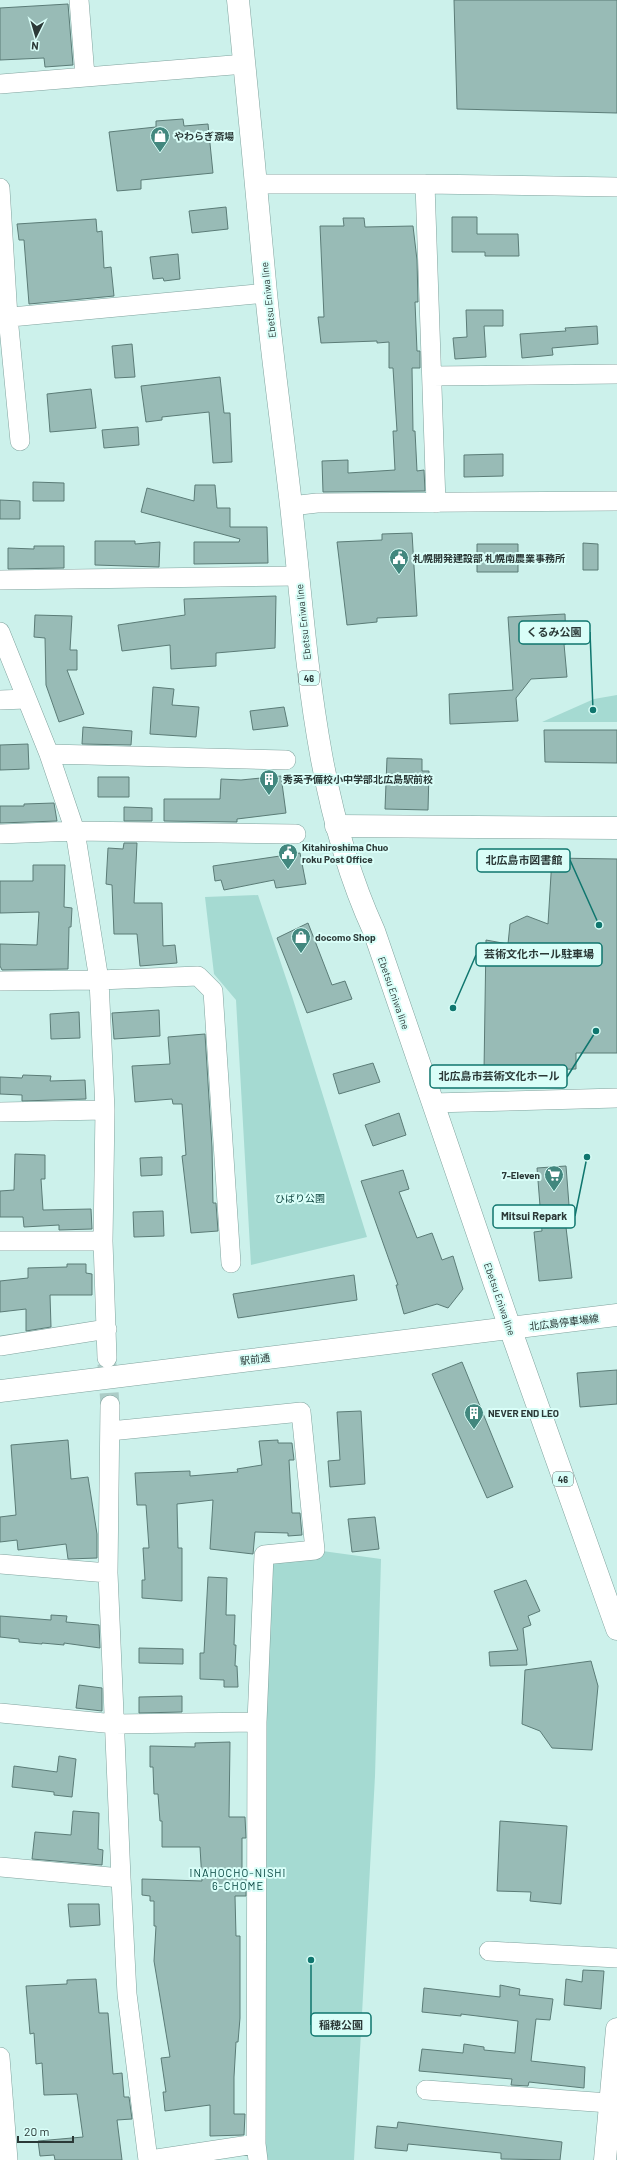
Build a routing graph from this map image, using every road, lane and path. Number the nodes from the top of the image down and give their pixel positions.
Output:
1 (79, 0) edge
2 (238, 0) edge
3 (245, 64) junction
4 (85, 76) junction
5 (0, 84) edge
6 (257, 184) junction
7 (425, 184) junction
8 (617, 187) edge
9 (0, 188) edge
10 (266, 294) junction
11 (4, 317) edge
12 (617, 374) edge
13 (432, 376) junction
14 (20, 441) dead end
15 (617, 501) edge
16 (436, 503) junction
17 (291, 506) junction
18 (298, 576) junction
19 (0, 580) edge
20 (0, 632) edge
21 (26, 699) junction
22 (0, 700) edge
23 (49, 754) junction
24 (286, 760) dead end
25 (336, 826) junction
26 (617, 828) edge
27 (75, 831) junction
28 (0, 834) edge
29 (296, 834) dead end
30 (99, 980) junction
31 (0, 981) edge
32 (617, 1098) edge
33 (432, 1103) junction
34 (105, 1110) junction
35 (0, 1112) edge
36 (0, 1241) edge
37 (103, 1241) junction
38 (230, 1263) dead end
39 (617, 1315) edge
40 (510, 1328) junction
41 (107, 1329) junction
42 (0, 1346) edge
43 (107, 1358) tunnel mouth
44 (0, 1391) edge
45 (110, 1404) tunnel mouth
46 (110, 1430) junction
47 (0, 1564) edge
48 (108, 1573) junction
49 (617, 1629) edge
50 (0, 1713) edge
51 (257, 1722) junction
52 (115, 1724) junction
53 (0, 1867) edge
54 (121, 1878) junction
55 (489, 1951) dead end
56 (617, 1958) edge
57 (617, 2029) edge
58 (0, 2057) edge
59 (426, 2090) dead end
60 (610, 2103) junction
61 (2, 2109) edge
62 (257, 2152) edge
63 (8, 2160) edge
64 (149, 2160) edge
65 (605, 2160) edge

1 - 4 street
2 - 3 main road, Ebetsu Eniwa line / 46
3 - 4 street
3 - 6 main road, Ebetsu Eniwa line / 46
4 - 5 street
6 - 7 street
6 - 10 main road, Ebetsu Eniwa line / 46
7 - 8 street
7 - 13 street
9 - 11 street
10 - 11 street
10 - 17 main road, Ebetsu Eniwa line / 46
11 - 14 street
12 - 13 street
13 - 16 street
15 - 16 street
16 - 17 street
17 - 18 main road, Ebetsu Eniwa line / 46
18 - 19 street
18 - 25 main road, Ebetsu Eniwa line / 46
20 - 21 street
21 - 22 street
21 - 23 street
23 - 24 street
23 - 27 street
25 - 26 main road
25 - 33 main road, Ebetsu Eniwa line / 46
27 - 28 street
27 - 29 street
27 - 30 street
30 - 31 street
30 - 34 street
30 - 38 street
32 - 33 street
33 - 40 main road, Ebetsu Eniwa line / 46
34 - 35 street
34 - 37 street
36 - 37 street
37 - 41 street
39 - 40 main road, 北広島停車場線
40 - 44 main road, 駅前通
40 - 49 main road, Ebetsu Eniwa line / 46
41 - 42 street
41 - 43 street
45 - 46 street
46 - 48 street
46 - 51 street
47 - 48 street
48 - 52 street
50 - 52 street
51 - 52 street
51 - 62 street
52 - 54 street
53 - 54 street
54 - 64 street
55 - 56 street
57 - 60 main road
58 - 61 street
59 - 60 street
60 - 65 main road
61 - 63 street
62 - 64 street

